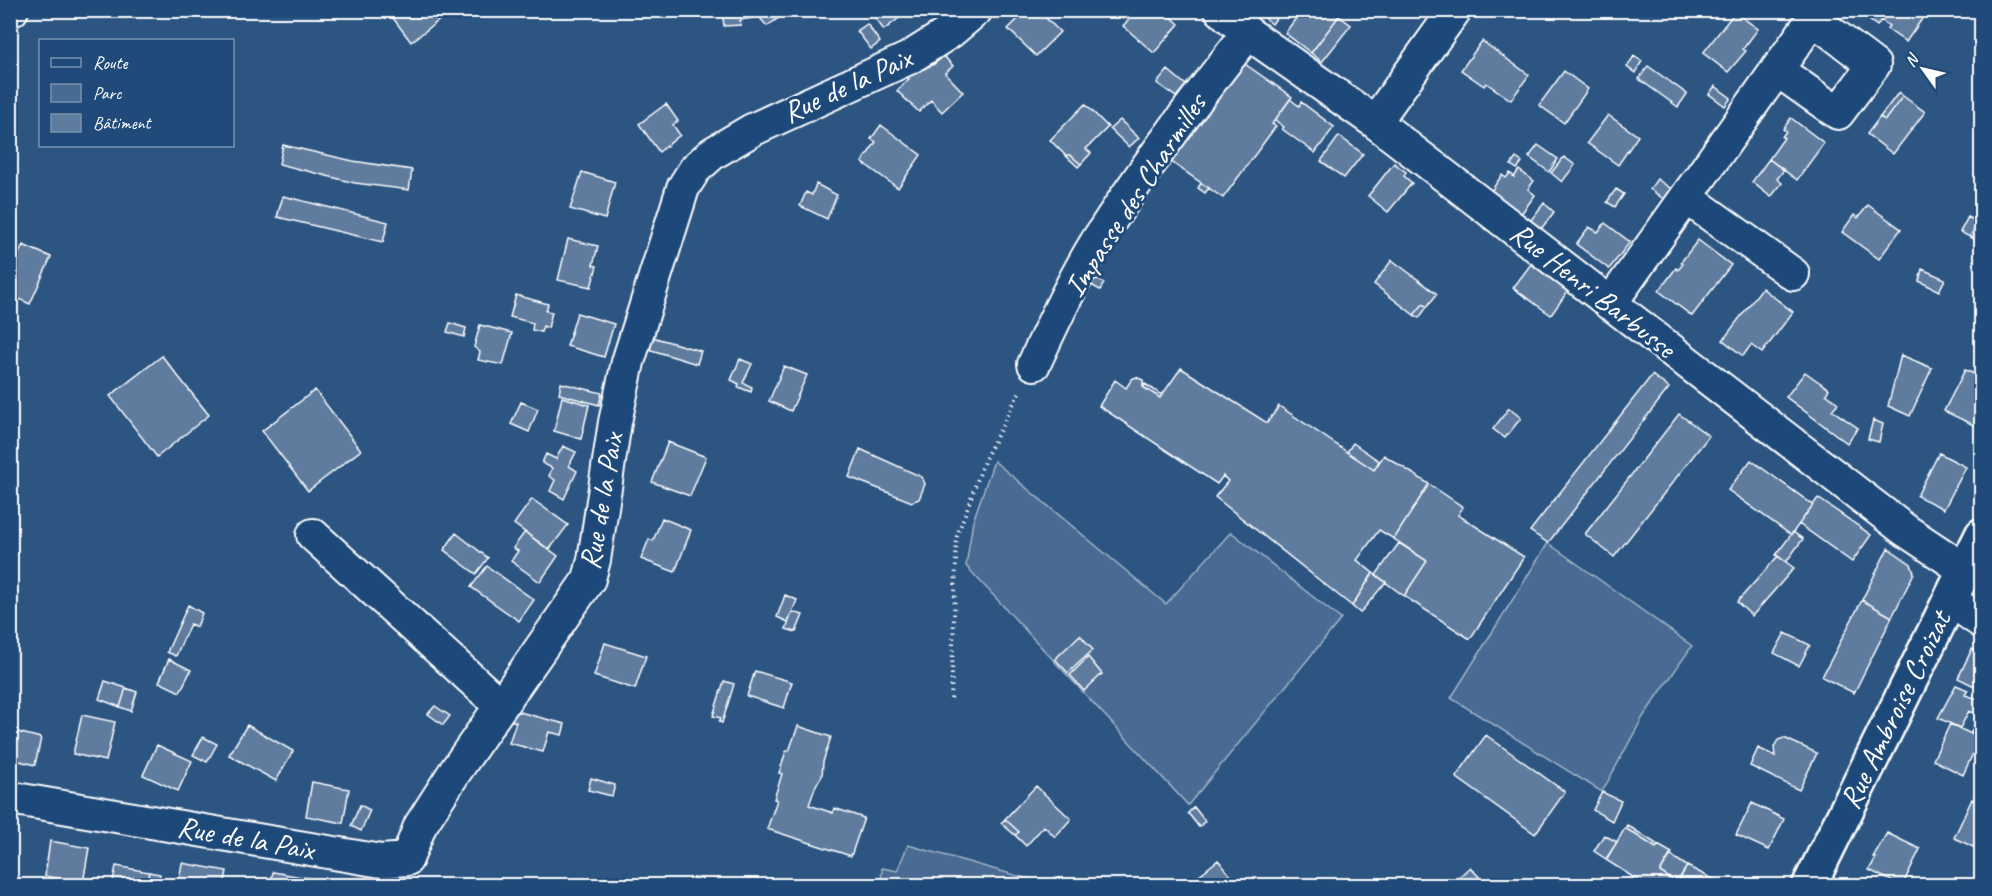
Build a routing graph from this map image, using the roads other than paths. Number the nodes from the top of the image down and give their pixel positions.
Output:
1 (976, 10) edge
2 (1221, 10) edge
3 (1455, 10) edge
4 (1248, 33) junction
5 (1777, 70) dead end
6 (1375, 122) junction
7 (1686, 197) junction
8 (1793, 274) dead end
9 (1610, 304) junction
10 (1034, 364) road end
11 (314, 535) dead end
12 (1982, 535) edge
13 (1965, 570) junction
14 (1950, 600) junction
15 (1982, 622) edge
16 (501, 706) junction
17 (10, 798) edge
18 (410, 872) edge
19 (1809, 885) edge

1 - 16 street, Rue de la Paix
2 - 4 street, Rue Henri Barbusse
3 - 6 street
4 - 6 street, Rue Henri Barbusse
4 - 10 street, Impasse des Charmilles
5 - 7 street
6 - 9 street, Rue Henri Barbusse
7 - 8 street
7 - 9 street
9 - 13 street, Rue Henri Barbusse
11 - 16 street
12 - 13 main road, Rue Ambroise Croizat
13 - 14 main road, Rue Ambroise Croizat
14 - 15 street
14 - 19 main road, Rue Ambroise Croizat
16 - 18 street, Rue de la Paix
17 - 18 street, Rue de la Paix

